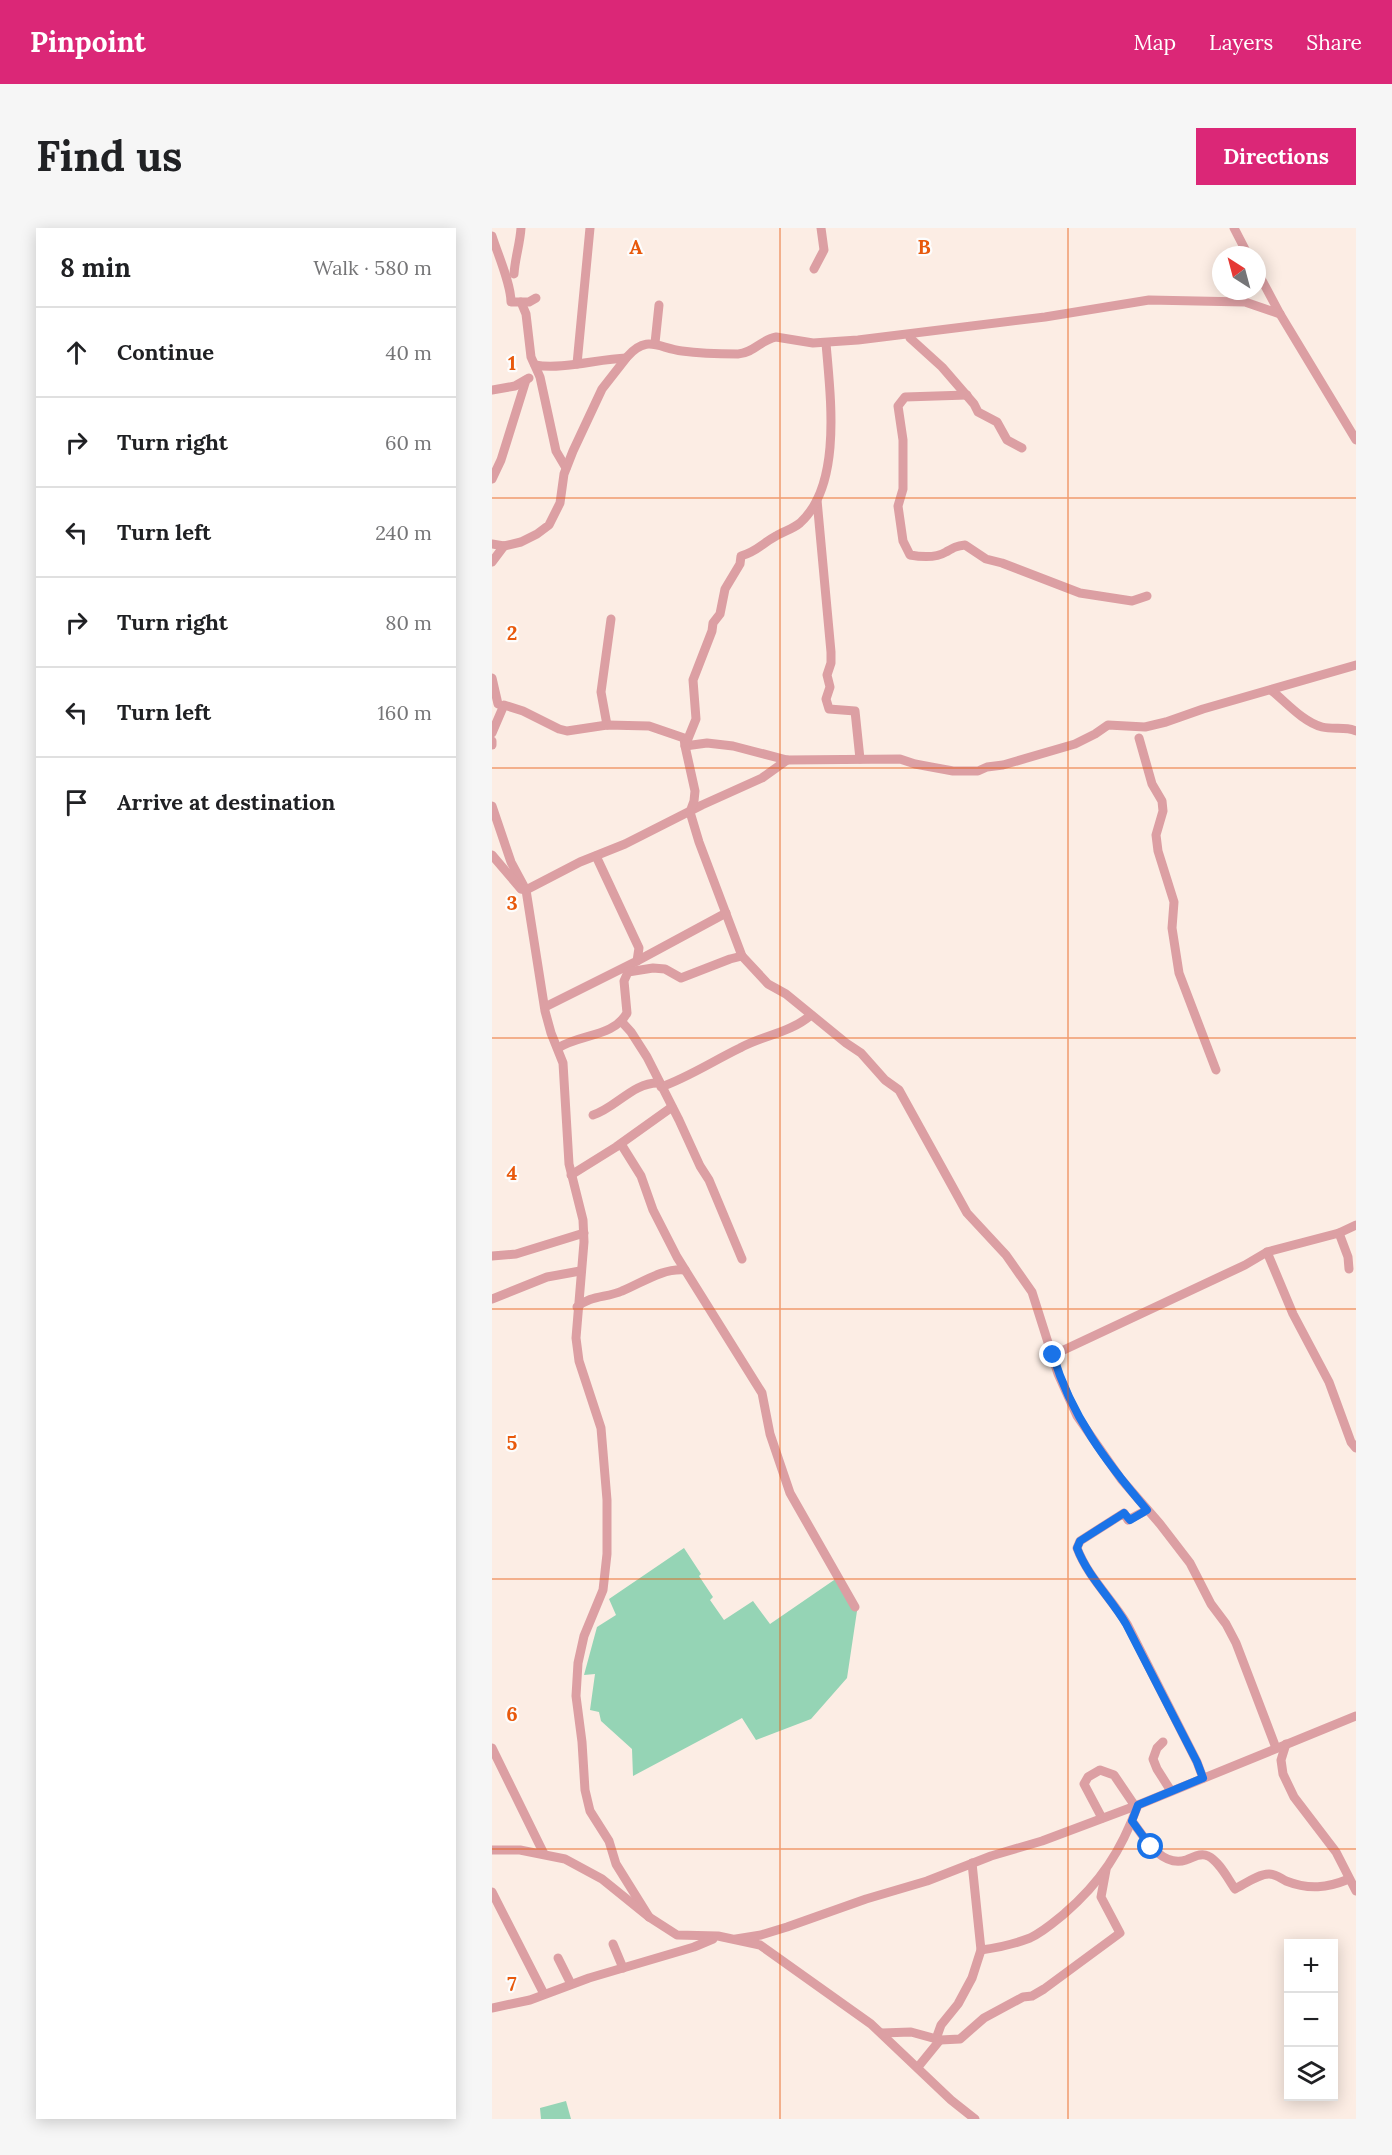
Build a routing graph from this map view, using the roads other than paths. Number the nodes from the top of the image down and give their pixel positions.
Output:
1 (521, 228) edge
2 (590, 228) edge
3 (821, 228) edge
4 (1234, 228) edge
5 (492, 236) edge
6 (1243, 246) edge
7 (814, 269) dead end
8 (525, 272) dead end
9 (509, 274) junction
10 (1266, 288) edge
11 (536, 298) dead end
12 (521, 302) junction
13 (659, 305) dead end
14 (1280, 314) junction
15 (910, 338) dead end
16 (655, 343) junction
17 (826, 343) junction
18 (626, 357) junction
19 (577, 364) junction
20 (536, 368) junction
21 (526, 380) junction
22 (492, 390) edge
23 (967, 395) junction
24 (1356, 440) edge
25 (1023, 448) dead end
26 (566, 468) junction
27 (492, 479) edge
28 (816, 498) junction
29 (492, 544) edge
30 (504, 546) junction
31 (492, 562) edge
32 (1147, 597) dead end
33 (611, 620) dead end
34 (1356, 665) edge
35 (492, 678) edge
36 (1271, 690) junction
37 (498, 704) edge
38 (607, 725) junction
39 (1356, 731) edge
40 (492, 733) edge
41 (1139, 738) dead end
42 (685, 746) junction
43 (860, 759) junction
44 (787, 760) junction
45 (492, 806) edge
46 (690, 812) junction
47 (492, 855) edge
48 (596, 856) junction
49 (526, 890) junction
50 (726, 913) junction
51 (742, 956) junction
52 (637, 961) junction
53 (545, 1007) junction
54 (812, 1015) junction
55 (621, 1021) junction
56 (558, 1048) junction
57 (1216, 1070) dead end
58 (660, 1085) junction
59 (672, 1107) junction
60 (593, 1115) dead end
61 (621, 1144) junction
62 (571, 1175) junction
63 (1356, 1225) edge
64 (584, 1233) junction
65 (1339, 1233) junction
66 (1267, 1252) junction
67 (492, 1256) edge
68 (742, 1259) dead end
69 (1349, 1269) dead end
70 (685, 1270) junction
71 (580, 1271) junction
72 (492, 1299) edge
73 (578, 1307) junction
74 (1053, 1355) junction
75 (1356, 1449) edge
76 (1147, 1510) junction
77 (855, 1607) dead end
78 (1356, 1716) edge
79 (1163, 1742) dead end
80 (1286, 1744) junction
81 (492, 1748) edge
82 (1276, 1748) junction
83 (1203, 1778) junction
84 (1171, 1791) junction
85 (1137, 1805) junction
86 (1102, 1818) junction
87 (1132, 1821) junction
88 (492, 1850) edge
89 (544, 1854) junction
90 (972, 1863) junction
91 (1106, 1870) junction
92 (1349, 1879) junction
93 (1356, 1891) edge
94 (492, 1892) edge
95 (649, 1917) junction
96 (718, 1936) junction
97 (736, 1939) junction
98 (613, 1944) dead end
99 (981, 1950) junction
100 (558, 1958) dead end
101 (624, 1968) junction
102 (571, 1984) junction
103 (544, 1994) junction
104 (492, 2008) edge
105 (882, 2033) junction
106 (938, 2039) junction
107 (918, 2067) junction
108 (975, 2119) edge

1 - 9 street
2 - 19 street
3 - 7 street
4 - 6 street
5 - 9 street
8 - 9 street
9 - 12 street
10 - 14 street
11 - 12 street
12 - 20 street
13 - 16 street
14 - 17 street
14 - 24 street
15 - 23 street
16 - 17 street
16 - 18 street
17 - 28 street
18 - 19 street
18 - 26 street
19 - 20 street
20 - 21 street
20 - 26 street
21 - 22 street
21 - 27 street
23 - 25 street
23 - 32 street
26 - 30 street
28 - 42 street
28 - 43 street
29 - 30 street
30 - 31 street
33 - 38 street
34 - 36 street
35 - 37 street
36 - 39 street
36 - 43 street
37 - 38 street
37 - 40 street
38 - 42 street
41 - 57 street
42 - 44 street
42 - 46 street
43 - 44 street
44 - 46 street
45 - 49 street
46 - 48 street
46 - 50 street
47 - 49 street
48 - 49 street
48 - 52 street
49 - 53 street
50 - 51 street
50 - 52 street
51 - 54 street
51 - 55 street
52 - 53 street
53 - 56 street
54 - 58 street
54 - 74 street
55 - 56 street
55 - 58 street
56 - 62 street
58 - 59 street
58 - 60 street
59 - 61 street
59 - 68 street
61 - 62 street
61 - 70 street
62 - 64 street
63 - 65 street
64 - 67 street
64 - 71 street
65 - 66 street
65 - 69 street
66 - 74 street
66 - 75 street
70 - 73 street
70 - 77 street
71 - 72 street
71 - 73 street
73 - 95 street
74 - 76 street
76 - 82 street
76 - 83 street
78 - 80 street
79 - 84 street
80 - 82 street
80 - 92 street
81 - 89 street
82 - 83 street
83 - 84 street
84 - 85 street
85 - 86 street
85 - 86 street
85 - 87 street
86 - 90 street
87 - 91 street
87 - 92 street
88 - 89 street
89 - 95 street
90 - 97 street
90 - 99 street
91 - 99 street
91 - 106 street
92 - 93 street
94 - 103 street
95 - 96 street
96 - 97 street
96 - 101 street
97 - 105 street
98 - 101 street
99 - 106 street
100 - 102 street
101 - 102 street
102 - 103 street
103 - 104 street
105 - 106 street
105 - 107 street
106 - 107 street
107 - 108 street

